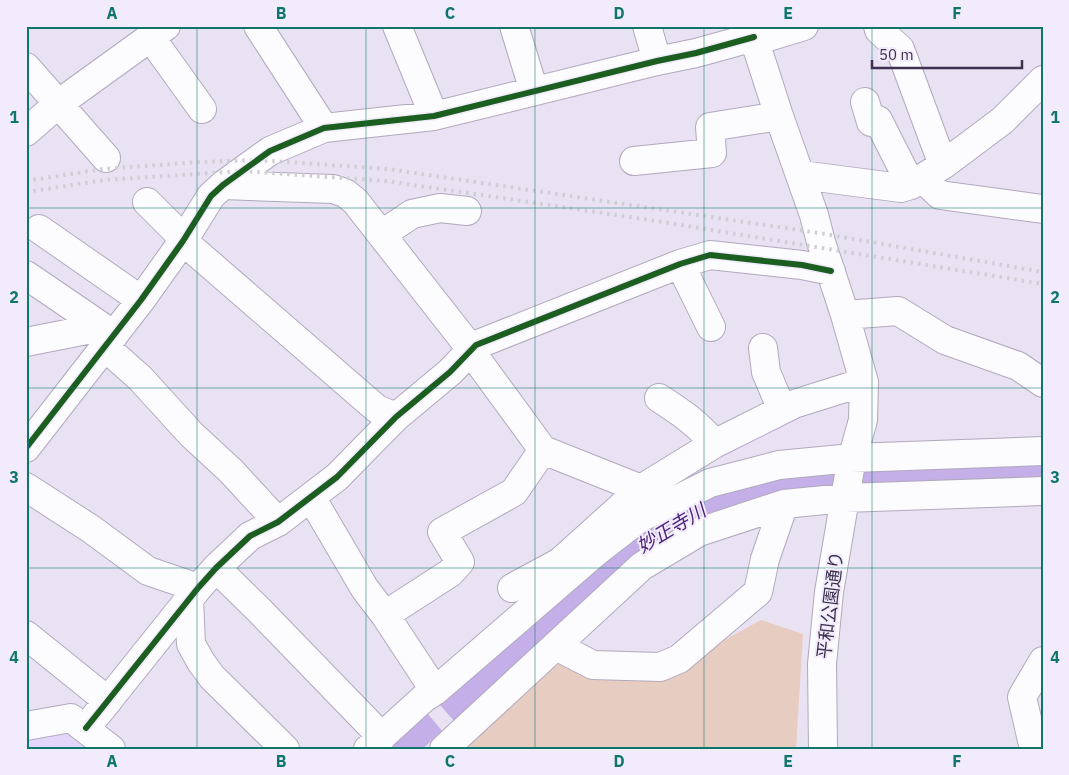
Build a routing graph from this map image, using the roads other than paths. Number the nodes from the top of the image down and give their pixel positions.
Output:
1 (258, 26) edge
2 (398, 26) edge
3 (514, 26) edge
4 (646, 26) edge
5 (804, 26) edge
6 (888, 28) edge
7 (159, 32) edge
8 (753, 35) edge
9 (657, 60) junction
10 (26, 67) edge
11 (534, 92) junction
12 (1039, 92) edge
13 (865, 102) dead end
14 (58, 104) junction
15 (202, 109) dead end
16 (434, 116) junction
17 (779, 116) junction
18 (324, 128) junction
19 (26, 132) edge
20 (106, 158) dead end
21 (634, 161) dead end
22 (801, 175) junction
23 (926, 176) junction
24 (223, 185) junction
25 (147, 202) dead end
26 (1043, 209) edge
27 (468, 211) dead end
28 (39, 229) dead end
29 (382, 234) junction
30 (183, 241) junction
31 (680, 264) junction
32 (830, 271) junction
33 (26, 275) edge
34 (38, 293) edge
35 (141, 300) junction
36 (846, 315) junction
37 (711, 327) dead end
38 (107, 336) junction
39 (26, 342) edge
40 (763, 348) dead end
41 (471, 349) junction
42 (864, 382) junction
43 (1043, 384) edge
44 (659, 398) dead end
45 (782, 410) junction
46 (396, 417) junction
47 (714, 444) junction
48 (26, 448) edge
49 (543, 450) junction
50 (1043, 451) edge
51 (851, 461) junction
52 (26, 487) edge
53 (641, 489) junction
54 (1043, 491) edge
55 (845, 496) junction
56 (311, 497) junction
57 (784, 504) junction
58 (278, 522) junction
59 (216, 568) junction
60 (512, 588) dead end
61 (193, 593) junction
62 (385, 615) junction
63 (26, 634) edge
64 (556, 646) junction
65 (1043, 662) edge
66 (435, 691) junction
67 (108, 701) junction
68 (26, 726) edge
69 (86, 728) junction
70 (375, 743) edge
71 (112, 749) edge
72 (285, 749) edge
73 (444, 749) edge
74 (823, 749) edge
75 (1034, 749) edge

1 - 18 street
2 - 16 street
3 - 11 street
4 - 9 street
5 - 8 street
6 - 23 street
7 - 14 street
7 - 15 street
8 - 9 street
8 - 17 street, 平和公園通り
9 - 11 street
10 - 14 street
11 - 16 street
12 - 23 street
13 - 23 street
14 - 19 street
14 - 20 street
16 - 18 street
17 - 21 street
17 - 22 street, 平和公園通り
18 - 24 street
22 - 23 street
22 - 32 street, 平和公園通り
23 - 26 street
24 - 29 street
24 - 30 street
25 - 30 street
27 - 29 street
28 - 35 street
29 - 41 street
30 - 35 street
30 - 46 street
31 - 32 street
31 - 37 street
31 - 41 street
32 - 36 street, 平和公園通り
33 - 34 street
34 - 38 street
35 - 38 street
36 - 42 street, 平和公園通り
36 - 43 street
38 - 39 street
38 - 48 street
38 - 58 street
40 - 45 street
41 - 46 street
41 - 49 street
42 - 45 street
42 - 51 street, 平和公園通り
44 - 47 street
45 - 47 street
46 - 56 street
47 - 53 street
49 - 53 street
49 - 62 street
50 - 51 street
51 - 55 street, 平和公園通り
51 - 66 street
52 - 61 street
53 - 60 street
54 - 55 street
55 - 57 street
55 - 74 street, 平和公園通り
56 - 58 street
56 - 62 street
57 - 64 street
57 - 64 street
58 - 59 street
59 - 61 street
59 - 70 street
61 - 67 street
61 - 72 street
62 - 66 street
63 - 67 street
64 - 73 street
65 - 75 street
66 - 70 street
67 - 69 street
68 - 69 street
69 - 71 street

